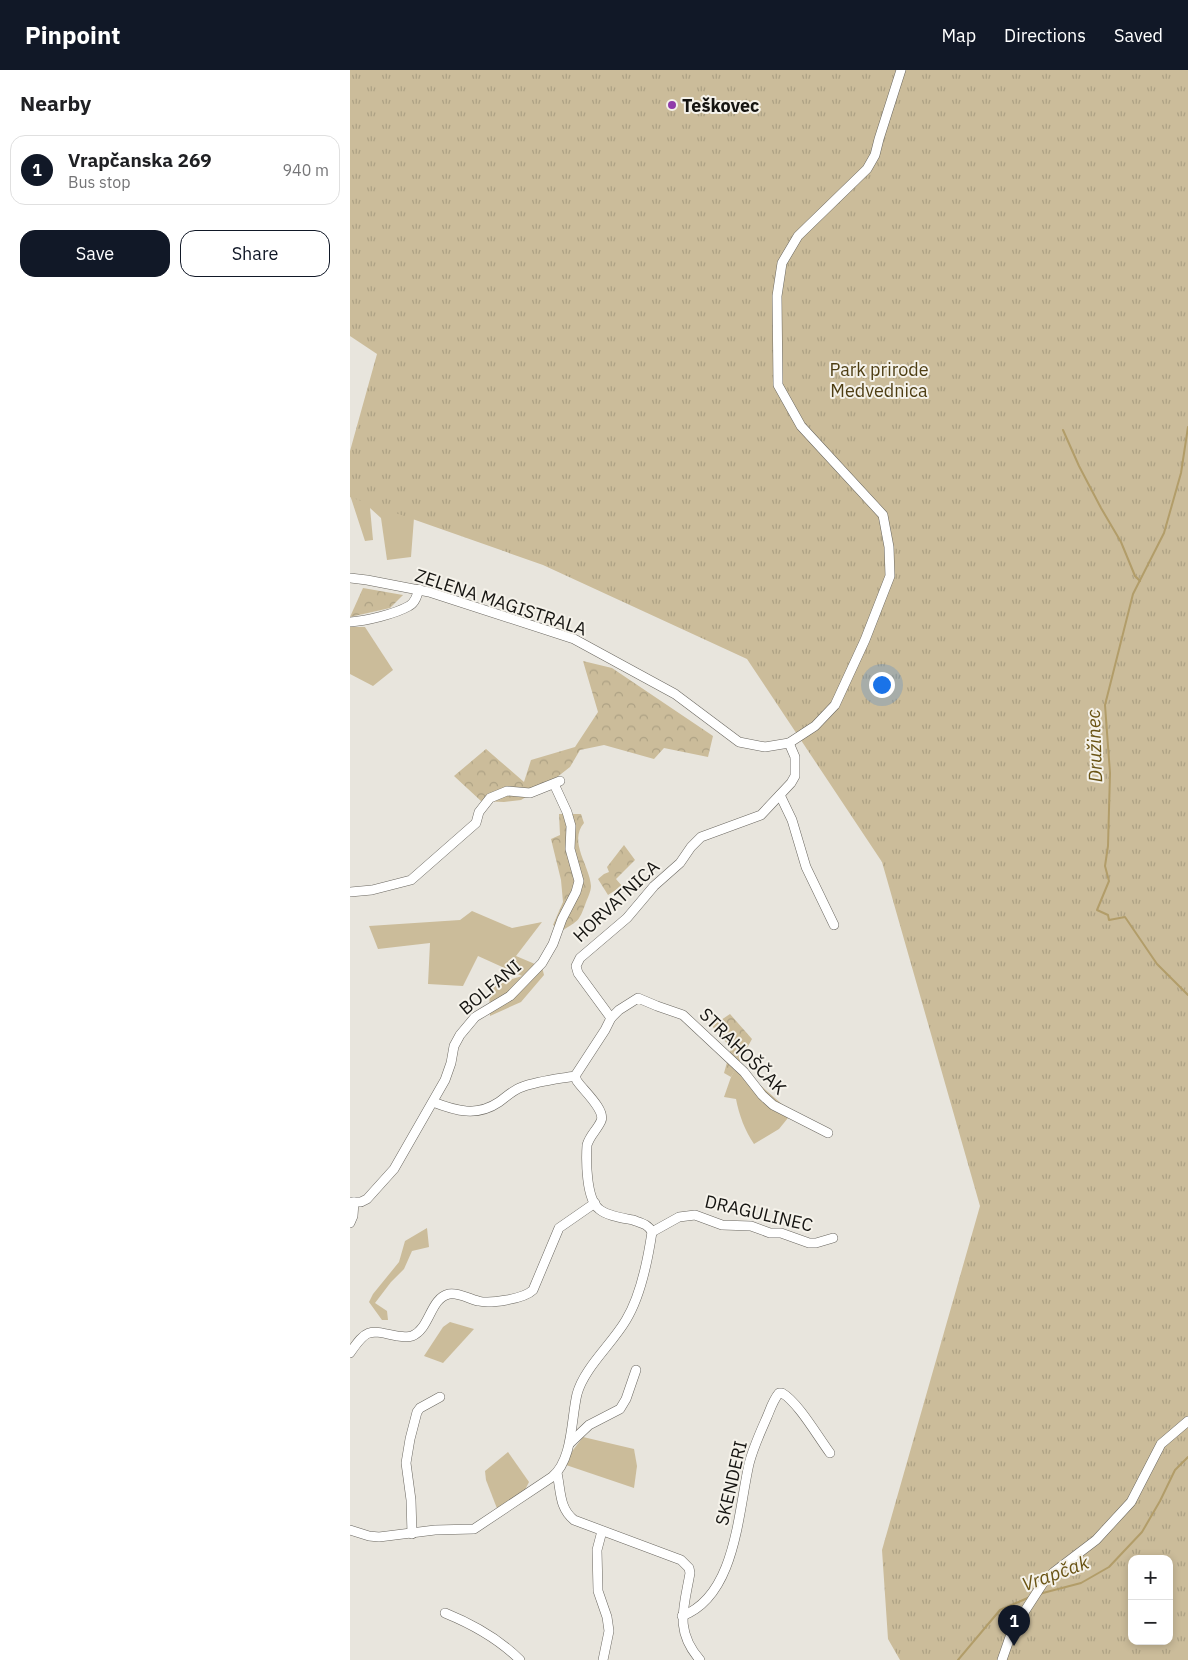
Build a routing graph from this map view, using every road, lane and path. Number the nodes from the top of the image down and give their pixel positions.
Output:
1 (901, 70) edge
2 (350, 578) edge
3 (419, 590) junction
4 (350, 622) edge
5 (789, 743) junction
6 (780, 795) junction
7 (350, 892) edge
8 (834, 925) dead end
9 (611, 1018) junction
10 (575, 1076) junction
11 (433, 1102) junction
12 (828, 1133) dead end
13 (352, 1202) edge
14 (595, 1203) junction
15 (350, 1223) edge
16 (652, 1232) junction
17 (833, 1238) dead end
18 (350, 1353) edge
19 (636, 1370) dead end
20 (440, 1397) dead end
21 (1188, 1421) edge
22 (570, 1443) junction
23 (830, 1453) dead end
24 (557, 1473) junction
25 (350, 1530) edge
26 (602, 1531) junction
27 (412, 1534) junction
28 (445, 1613) dead end
29 (682, 1616) junction
30 (520, 1660) edge
31 (603, 1660) edge
32 (700, 1660) edge
33 (1002, 1660) edge

1 - 5 street, ZELENA MAGISTRALA
2 - 3 street, ZELENA MAGISTRALA
3 - 4 street
3 - 5 street, ZELENA MAGISTRALA
5 - 6 street, HORVATNICA
6 - 8 street
6 - 9 street, HORVATNICA
7 - 11 street, BOLFANI
9 - 10 street
9 - 12 street, STRAHOŠČAK
10 - 11 street
10 - 14 street
11 - 13 street, BOLFANI
13 - 15 street
14 - 16 street
14 - 18 street
16 - 17 street, DRAGULINEC
16 - 22 street
19 - 22 street
20 - 27 street
21 - 33 street
22 - 24 street
23 - 29 street, SKENDERI
24 - 26 street
24 - 27 street
25 - 27 street
26 - 29 street
26 - 31 street
28 - 30 street
29 - 32 street

